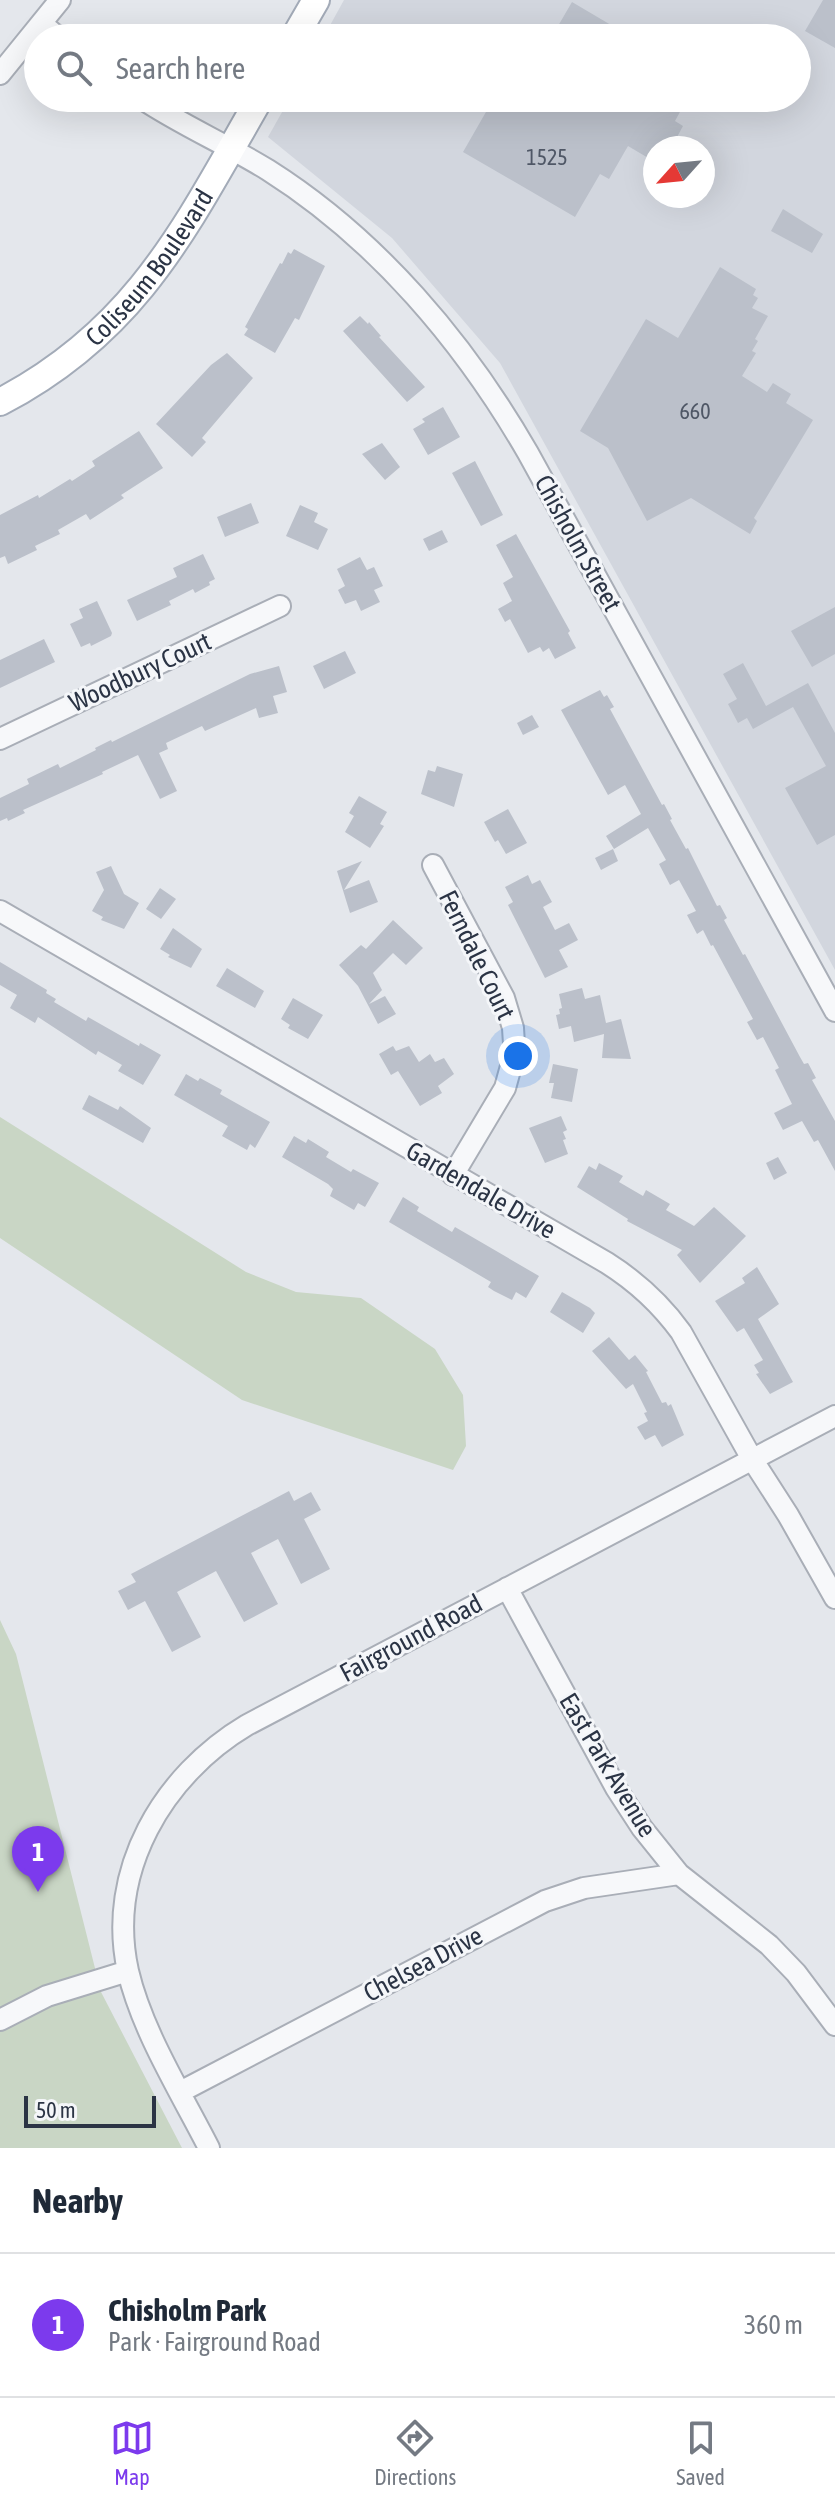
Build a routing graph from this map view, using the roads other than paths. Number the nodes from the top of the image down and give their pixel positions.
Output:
1 (60, 0) edge
2 (316, 0) edge
3 (42, 24) edge
4 (302, 24) edge
5 (24, 45) edge
6 (0, 74) edge
7 (164, 112) edge
8 (252, 112) edge
9 (231, 148) junction
10 (0, 402) edge
11 (280, 606) dead end
12 (0, 739) edge
13 (433, 865) dead end
14 (0, 911) edge
15 (835, 1011) edge
16 (453, 1175) junction
17 (835, 1416) edge
18 (752, 1459) junction
19 (507, 1588) junction
20 (835, 1598) edge
21 (679, 1874) junction
22 (128, 1971) junction
23 (0, 2020) edge
24 (835, 2025) edge
25 (180, 2092) junction
26 (209, 2148) edge

1 - 3 street
2 - 4 main road
5 - 6 street
7 - 9 street, Chisholm Street
8 - 9 main road, Coliseum Boulevard
9 - 10 main road, Coliseum Boulevard
9 - 15 street, Chisholm Street
11 - 12 street, Woodbury Court
13 - 16 street, Ferndale Court
14 - 16 street, Gardendale Drive
16 - 18 street, Gardendale Drive
17 - 18 street, Fairground Road
18 - 19 street, Fairground Road
18 - 20 street, Gardendale Drive
19 - 21 street, East Park Avenue
19 - 22 street, Fairground Road
21 - 24 street, East Park Avenue
21 - 25 street, Chelsea Drive
22 - 23 street
22 - 25 street, Fairground Road
25 - 26 street, Fairground Road

